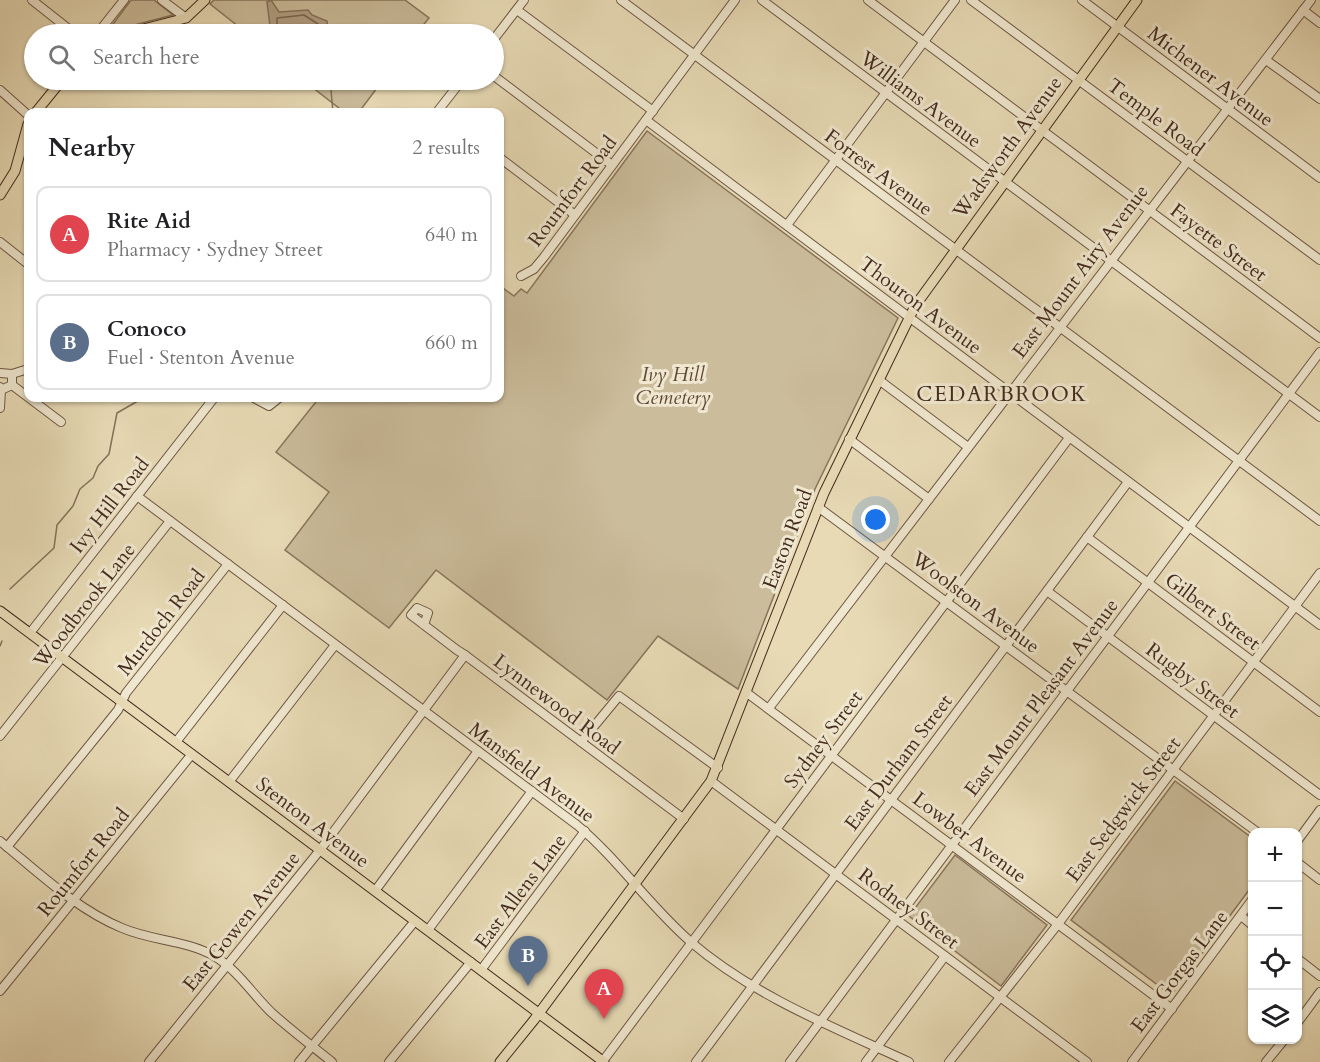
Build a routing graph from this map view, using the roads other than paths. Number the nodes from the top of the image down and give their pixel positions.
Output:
1 (32, 0) edge
2 (124, 0) edge
3 (162, 0) edge
4 (205, 0) edge
5 (524, 0) edge
6 (621, 0) edge
7 (735, 0) edge
8 (762, 0) edge
9 (868, 0) edge
10 (955, 0) edge
11 (971, 0) edge
12 (1082, 0) edge
13 (1137, 0) edge
14 (1311, 0) edge
15 (517, 10) junction
16 (1303, 10) junction
17 (186, 18) junction
18 (1320, 23) edge
19 (62, 24) edge
20 (105, 24) edge
21 (163, 24) edge
22 (504, 26) edge
23 (1118, 27) junction
24 (924, 42) junction
25 (695, 55) junction
26 (1266, 60) junction
27 (1079, 80) junction
28 (504, 84) edge
29 (0, 90) edge
30 (54, 90) edge
31 (454, 90) edge
32 (886, 93) junction
33 (1320, 99) edge
34 (39, 108) edge
35 (440, 108) edge
36 (1227, 108) junction
37 (24, 111) edge
38 (653, 111) junction
39 (646, 120) junction
40 (1042, 130) junction
41 (24, 138) edge
42 (835, 160) junction
43 (504, 161) edge
44 (1187, 161) junction
45 (612, 165) junction
46 (1320, 178) edge
47 (1005, 182) junction
48 (0, 195) edge
49 (1149, 211) junction
50 (575, 215) junction
51 (787, 225) junction
52 (0, 242) edge
53 (955, 249) junction
54 (1320, 260) edge
55 (24, 261) edge
56 (1111, 261) junction
57 (521, 276) dead end
58 (909, 317) junction
59 (1060, 328) junction
60 (1320, 338) edge
61 (1320, 352) edge
62 (24, 370) edge
63 (0, 373) edge
64 (12, 374) junction
65 (879, 380) junction
66 (12, 385) junction
67 (1, 389) edge
68 (1010, 393) junction
69 (24, 394) edge
70 (1290, 395) junction
71 (35, 402) edge
72 (211, 402) edge
73 (0, 408) edge
74 (1320, 417) edge
75 (61, 422) dead end
76 (1069, 438) junction
77 (849, 439) junction
78 (968, 447) junction
79 (1238, 461) junction
80 (1128, 482) junction
81 (137, 496) junction
82 (929, 499) junction
83 (818, 507) junction
84 (170, 521) junction
85 (1320, 521) edge
86 (1189, 527) junction
87 (1087, 537) junction
88 (886, 555) junction
89 (228, 564) junction
90 (1320, 573) edge
91 (1148, 582) junction
92 (1047, 591) junction
93 (947, 601) junction
94 (283, 605) junction
95 (1295, 606) junction
96 (0, 611) edge
97 (424, 625) junction
98 (1320, 625) edge
99 (30, 633) junction
100 (1108, 636) junction
101 (335, 645) junction
102 (1006, 645) junction
103 (465, 656) junction
104 (63, 658) junction
105 (1253, 662) junction
106 (1067, 691) junction
107 (747, 693) junction
108 (122, 702) junction
109 (769, 708) junction
110 (424, 711) junction
111 (1320, 712) edge
112 (1214, 716) junction
113 (0, 736) edge
114 (176, 742) junction
115 (581, 742) junction
116 (478, 751) junction
117 (192, 754) junction
118 (832, 754) junction
119 (718, 768) junction
120 (1173, 770) junction
121 (711, 780) junction
122 (229, 782) junction
123 (532, 791) junction
124 (1320, 795) edge
125 (892, 799) junction
126 (1320, 810) edge
127 (684, 819) junction
128 (1252, 828) edge
129 (776, 829) junction
130 (585, 831) junction
131 (1302, 835) edge
132 (0, 841) edge
133 (952, 844) junction
134 (7, 847) junction
135 (320, 850) junction
136 (1302, 866) edge
137 (836, 874) junction
138 (1320, 880) edge
139 (634, 885) junction
140 (375, 891) junction
141 (73, 900) junction
142 (1248, 905) edge
143 (1240, 916) junction
144 (896, 919) junction
145 (416, 921) junction
146 (1248, 923) edge
147 (1058, 924) junction
148 (428, 930) junction
149 (691, 942) junction
150 (945, 956) junction
151 (471, 962) junction
152 (1302, 962) edge
153 (227, 965) junction
154 (481, 970) junction
155 (1320, 976) edge
156 (752, 986) junction
157 (0, 991) edge
158 (1320, 992) edge
159 (1000, 996) junction
160 (1172, 1008) junction
161 (539, 1013) junction
162 (1302, 1017) edge
163 (821, 1020) junction
164 (1281, 1044) edge
165 (312, 1046) junction
166 (877, 1047) junction
167 (149, 1062) edge
168 (300, 1062) edge
169 (332, 1062) edge
170 (389, 1062) edge
171 (500, 1062) edge
172 (604, 1062) edge
173 (696, 1062) edge
174 (790, 1062) edge
175 (866, 1062) edge
176 (909, 1062) edge
177 (949, 1062) edge
178 (1087, 1062) edge
179 (1132, 1062) edge
180 (1266, 1062) edge

1 - 19 street
2 - 20 street
3 - 17 street
4 - 17 main road
5 - 15 street
6 - 25 street, Forrest Avenue
7 - 25 street
8 - 32 street, Williams Avenue
9 - 24 street, Fayette Street
10 - 24 street
11 - 27 street, Temple Road
12 - 23 street, Michener Avenue
13 - 23 main road, Wadsworth Avenue
14 - 16 street, East Mount Airy Avenue
15 - 22 street
15 - 38 street
16 - 18 street
16 - 26 street, East Mount Airy Avenue
17 - 21 main road
23 - 27 main road, Wadsworth Avenue
23 - 36 street, Michener Avenue
24 - 32 street
24 - 40 street, Fayette Street
25 - 38 street
25 - 42 street, Forrest Avenue
26 - 33 street
26 - 36 street, East Mount Airy Avenue
27 - 40 main road, Wadsworth Avenue
27 - 44 street, Temple Road
28 - 45 street
29 - 37 street
30 - 34 main road
31 - 35 street
32 - 42 street
32 - 47 street, Williams Avenue
36 - 44 street, East Mount Airy Avenue
36 - 46 street, Michener Avenue
38 - 39 street, Roumfort Road
39 - 45 street, Roumfort Road
39 - 51 street, Thouron Avenue
40 - 47 main road, Wadsworth Avenue
40 - 49 street, Fayette Street
41 - 48 main road
42 - 51 street
42 - 53 street, Forrest Avenue
43 - 50 street
44 - 49 street, East Mount Airy Avenue
44 - 54 street, Temple Road
45 - 50 street, Roumfort Road
47 - 53 main road, Wadsworth Avenue
47 - 56 street, Williams Avenue
49 - 56 street, East Mount Airy Avenue
49 - 60 street, Fayette Street
50 - 57 street, Roumfort Road
51 - 58 street, Thouron Avenue
52 - 55 street
53 - 58 main road, Wadsworth Avenue
53 - 59 street, Forrest Avenue
56 - 59 street, East Mount Airy Avenue
56 - 70 street, Williams Avenue
58 - 65 main road, Easton Road
58 - 68 street, Thouron Avenue
59 - 68 street, East Mount Airy Avenue
59 - 79 street, Forrest Avenue
61 - 70 street, East Mount Pleasant Avenue
62 - 64 street
63 - 64 street
64 - 66 street
65 - 77 main road, Easton Road
65 - 78 street
66 - 67 street
66 - 69 street
67 - 73 street
68 - 76 street, Thouron Avenue
68 - 78 street, East Mount Airy Avenue
70 - 74 street, Williams Avenue
70 - 79 street, East Mount Pleasant Avenue
71 - 75 street
72 - 81 street, Ivy Hill Road
76 - 80 street, Thouron Avenue
76 - 93 street, Sydney Street
77 - 82 street
77 - 83 main road, Easton Road
78 - 82 street, East Mount Airy Avenue
79 - 85 street, Forrest Avenue
79 - 86 street, East Mount Pleasant Avenue
80 - 86 street, Thouron Avenue
80 - 87 street, East Durham Street
81 - 84 street, Mansfield Avenue
81 - 99 street, Ivy Hill Road
82 - 88 street, East Mount Airy Avenue
83 - 88 street, Woolston Avenue
83 - 107 main road, Easton Road
84 - 89 street, Mansfield Avenue
84 - 104 street, Woodbrook Lane
86 - 91 street, East Mount Pleasant Avenue
86 - 95 street, Thouron Avenue
87 - 91 street, Gilbert Street
87 - 92 street, East Durham Street
88 - 93 street, Woolston Avenue
88 - 109 street, East Mount Airy Avenue
89 - 94 street, Mansfield Avenue
89 - 108 street, Murdoch Road
90 - 95 street, East Sedgwick Street
91 - 100 street, East Mount Pleasant Avenue
91 - 105 street, Gilbert Street
92 - 100 street, Rugby Street
92 - 102 street, East Durham Street
93 - 102 street, Woolston Avenue
93 - 118 street, Sydney Street
94 - 101 street, Mansfield Avenue
94 - 114 street
95 - 98 street, Thouron Avenue
95 - 105 street, East Sedgwick Street
96 - 99 main road, Stenton Avenue
97 - 97 street, Lynnewood Road
97 - 103 street, Lynnewood Road
99 - 104 main road, Stenton Avenue
100 - 106 street, East Mount Pleasant Avenue
100 - 112 street, Rugby Street
101 - 110 street, Mansfield Avenue
101 - 122 street
102 - 106 street, Woolston Avenue
102 - 125 street, East Durham Street
103 - 110 street, East Gowen Avenue
103 - 115 street, Lynnewood Road
104 - 108 main road, Stenton Avenue
104 - 113 street, Woodbrook Lane
105 - 111 street, Gilbert Street
105 - 112 street, East Sedgwick Street
106 - 120 street, Woolston Avenue
106 - 133 street, East Mount Pleasant Avenue
107 - 109 street, Lowber Avenue
107 - 119 main road, Easton Road
108 - 114 main road, Stenton Avenue
108 - 134 street, Murdoch Road
109 - 118 street, Lowber Avenue
110 - 116 street, Mansfield Avenue
110 - 135 street, East Gowen Avenue
112 - 120 street, East Sedgwick Street
112 - 124 street, Rugby Street
114 - 117 main road, Stenton Avenue
115 - 119 street
115 - 127 street, Lynnewood Road
116 - 123 street, Mansfield Avenue
116 - 140 street
117 - 122 main road, Stenton Avenue
117 - 141 street, Roumfort Road
118 - 125 street, Lowber Avenue
118 - 129 street, Sydney Street
119 - 121 main road, Easton Road
120 - 128 street, Woolston Avenue
120 - 147 street, East Sedgwick Street
121 - 127 main road
121 - 129 street, Rodney Street
122 - 135 main road, Stenton Avenue
123 - 130 street, Mansfield Avenue
123 - 148 street
125 - 133 street, Lowber Avenue
125 - 137 street, East Durham Street
126 - 131 street
127 - 139 main road
129 - 137 street, Rodney Street
129 - 149 street, Sydney Street
130 - 139 street, Mansfield Avenue
130 - 154 street, East Allens Lane
132 - 134 street
133 - 144 street, East Mount Pleasant Avenue
133 - 147 street, Lowber Avenue
134 - 141 street
135 - 140 main road, Stenton Avenue
135 - 153 street, East Gowen Avenue
136 - 138 street
137 - 144 street, Rodney Street
137 - 156 street, East Durham Street
139 - 149 street, Mansfield Avenue
139 - 161 main road
140 - 145 main road, Stenton Avenue
141 - 153 street
141 - 157 street, Roumfort Road
142 - 143 street, East Gorgas Lane
143 - 146 street
143 - 160 street, East Gorgas Lane
144 - 150 street, Rodney Street
144 - 163 street, East Mount Pleasant Avenue
145 - 148 main road, Stenton Avenue
145 - 165 street
147 - 159 street, East Sedgwick Street
147 - 160 street, Lowber Avenue
148 - 151 main road, Stenton Avenue
149 - 156 street, Mansfield Avenue
149 - 172 street, Sydney Street
150 - 159 street, Rodney Street
150 - 166 street
151 - 154 main road, Stenton Avenue
151 - 170 street, East Allens Lane
152 - 155 street
153 - 165 street
153 - 167 street, East Gowen Avenue
154 - 161 main road, Stenton Avenue
156 - 163 street, Mansfield Avenue
156 - 173 street, East Durham Street
158 - 162 street
159 - 177 street, East Sedgwick Street
159 - 178 street, Rodney Street
160 - 179 street, East Gorgas Lane
161 - 171 main road
161 - 172 main road, Stenton Avenue
163 - 166 street, Mansfield Avenue
163 - 174 street, East Mount Pleasant Avenue
164 - 180 street
165 - 168 street
165 - 169 street
166 - 175 street
166 - 176 street, Mansfield Avenue

